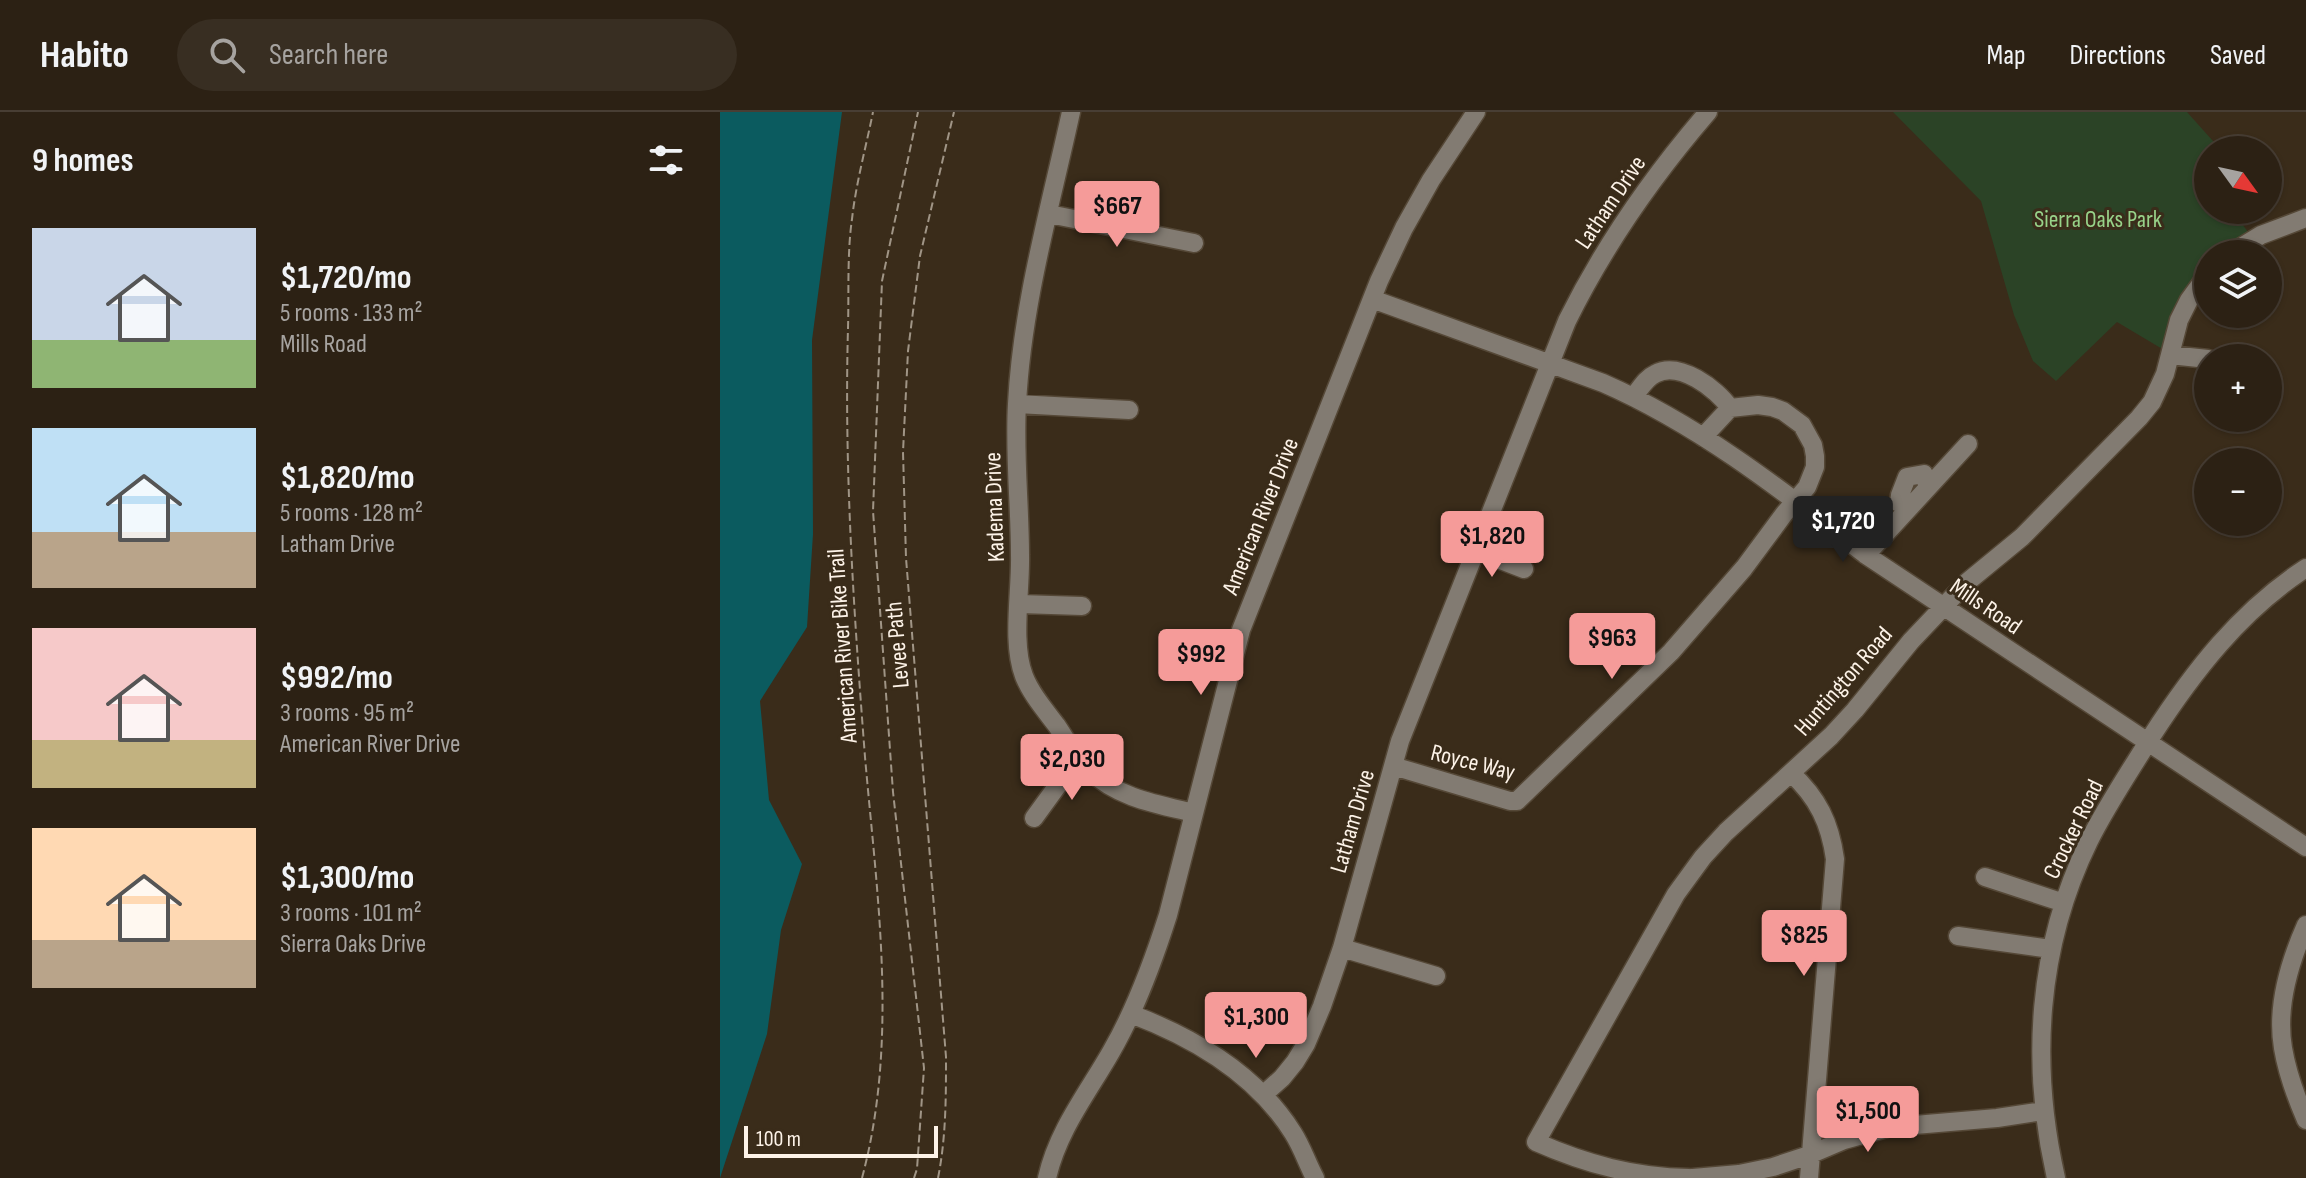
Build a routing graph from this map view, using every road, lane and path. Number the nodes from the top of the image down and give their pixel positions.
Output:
1 (873, 112) edge
2 (918, 112) edge
3 (954, 112) edge
4 (1071, 112) edge
5 (1476, 112) edge
6 (1708, 112) edge
7 (1049, 214) junction
8 (2306, 218) edge
9 (2253, 240) edge
10 (1194, 243) dead end
11 (2194, 293) edge
12 (1372, 299) junction
13 (2170, 355) junction
14 (2194, 358) edge
15 (1549, 364) junction
16 (1633, 397) junction
17 (1017, 404) junction
18 (1730, 408) junction
19 (1129, 410) dead end
20 (1703, 437) junction
21 (1968, 444) dead end
22 (1796, 501) junction
23 (1475, 550) junction
24 (1866, 555) junction
25 (2306, 568) edge
26 (1524, 569) dead end
27 (1020, 604) junction
28 (1082, 606) dead end
29 (1943, 606) junction
30 (2148, 742) junction
31 (1083, 763) junction
32 (1393, 766) junction
33 (1791, 773) junction
34 (1194, 813) junction
35 (1034, 818) dead end
36 (2306, 847) edge
37 (1985, 877) dead end
38 (2064, 903) junction
39 (2306, 925) edge
40 (1958, 936) dead end
41 (1342, 948) junction
42 (2051, 949) junction
43 (1436, 976) dead end
44 (1131, 1014) junction
45 (1263, 1095) junction
46 (2043, 1111) junction
47 (2306, 1120) edge
48 (1809, 1155) junction
49 (862, 1178) edge
50 (914, 1178) edge
51 (938, 1178) edge
52 (1047, 1178) edge
53 (1315, 1178) edge
54 (1691, 1178) edge
55 (1809, 1178) edge
56 (2056, 1178) edge

1 - 49 path, American River Bike Trail
2 - 50 path
3 - 51 path, Levee Path
4 - 7 street, Kadema Drive
5 - 12 street, American River Drive
6 - 15 street, Latham Drive
7 - 10 street
7 - 17 street, Kadema Drive
8 - 9 street
11 - 13 street, Huntington Road
12 - 15 street, Mills Road
12 - 34 street, American River Drive
13 - 14 street
13 - 29 street, Huntington Road
15 - 16 street, Mills Road
15 - 23 street, Latham Drive
16 - 18 street
16 - 20 street, Mills Road
17 - 19 street
17 - 27 street, Kadema Drive
18 - 20 street
18 - 22 street
20 - 22 street, Mills Road
21 - 24 street
22 - 24 street, Mills Road
22 - 32 street, Royce Way
23 - 26 street
23 - 32 street, Latham Drive
24 - 29 street, Mills Road
25 - 30 street, Crocker Road
27 - 28 street
27 - 31 street, Kadema Drive
29 - 30 street, Mills Road
29 - 33 street, Huntington Road
30 - 36 street, Mills Road
30 - 38 street, Crocker Road
31 - 34 street, Kadema Drive
31 - 35 street
32 - 41 street, Latham Drive
33 - 48 street
33 - 54 street, Huntington Road
34 - 44 street, American River Drive
37 - 38 street
38 - 42 street, Crocker Road
39 - 47 street
40 - 42 street
41 - 43 street
41 - 45 street, Latham Drive
42 - 46 street, Crocker Road
44 - 45 street
44 - 52 street, American River Drive
45 - 53 street
46 - 48 street
46 - 56 street, Crocker Road
48 - 54 street
48 - 55 street

